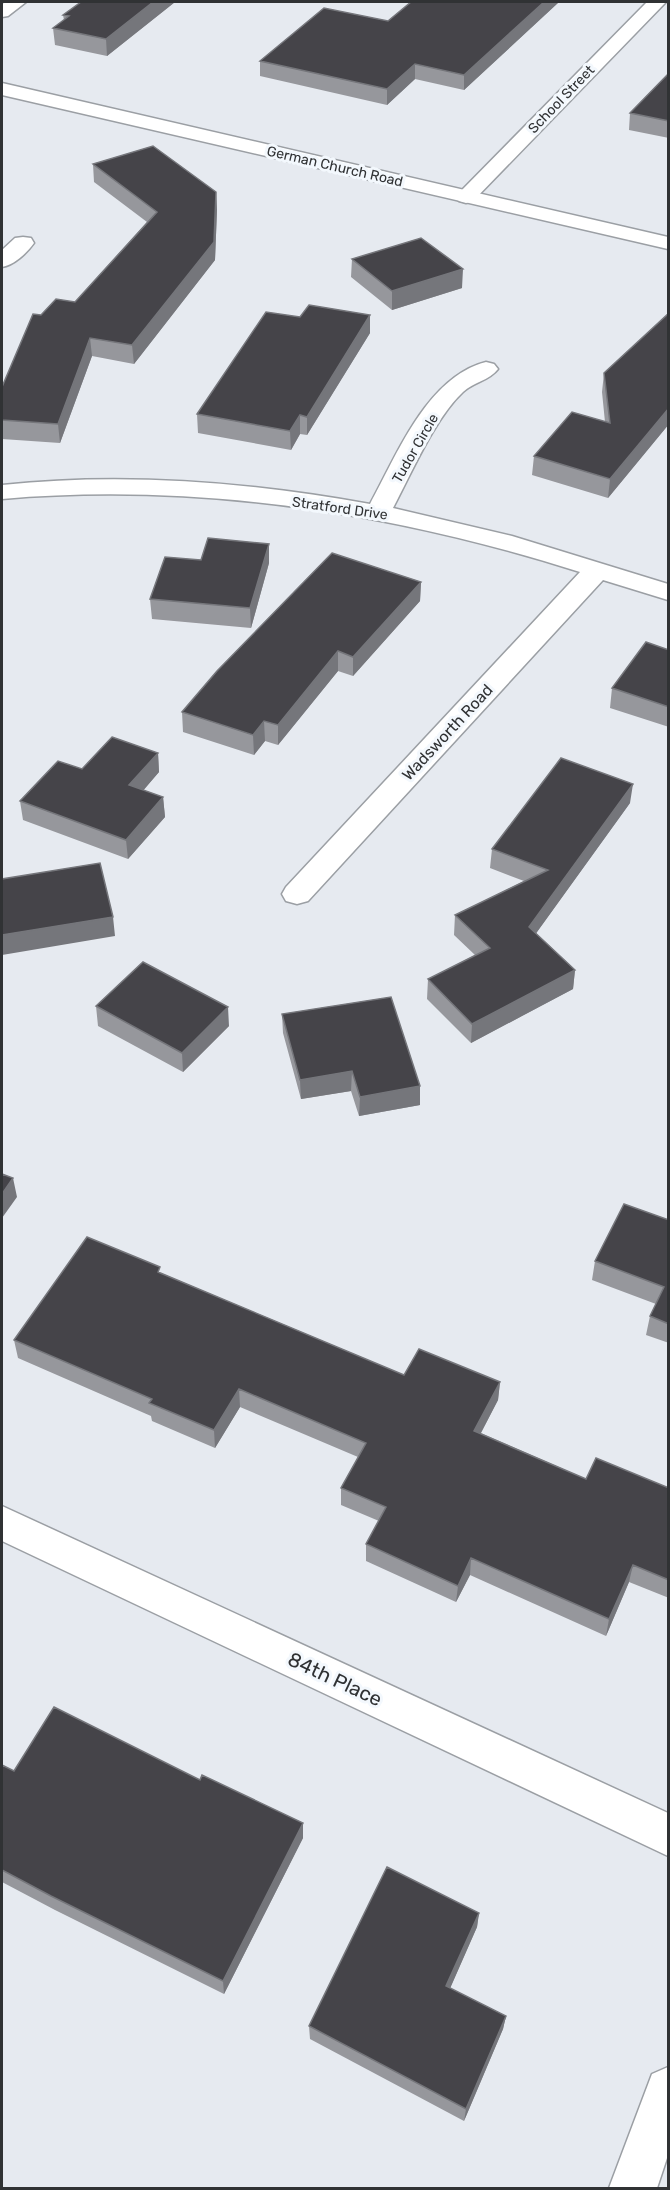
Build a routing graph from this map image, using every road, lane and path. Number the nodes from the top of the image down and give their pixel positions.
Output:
1 (17, 2) edge
2 (657, 2) edge
3 (2, 12) edge
4 (2, 89) edge
5 (466, 196) junction
6 (22, 243) dead end
7 (669, 243) edge
8 (2, 261) edge
9 (486, 369) dead end
10 (2, 492) edge
11 (378, 512) junction
12 (598, 569) junction
13 (669, 592) edge
14 (297, 894) dead end
15 (2, 1523) edge
16 (669, 1835) edge
17 (669, 2090) edge
18 (633, 2188) edge

1 - 3 street
2 - 5 street, School Street
4 - 5 street, German Church Road
5 - 7 street, German Church Road
6 - 8 street
9 - 11 street, Tudor Circle
10 - 11 street, Stratford Drive
11 - 12 street, Stratford Drive
12 - 13 street, Stratford Drive
12 - 14 street, Wadsworth Road
15 - 16 street, 84th Place
17 - 18 street

